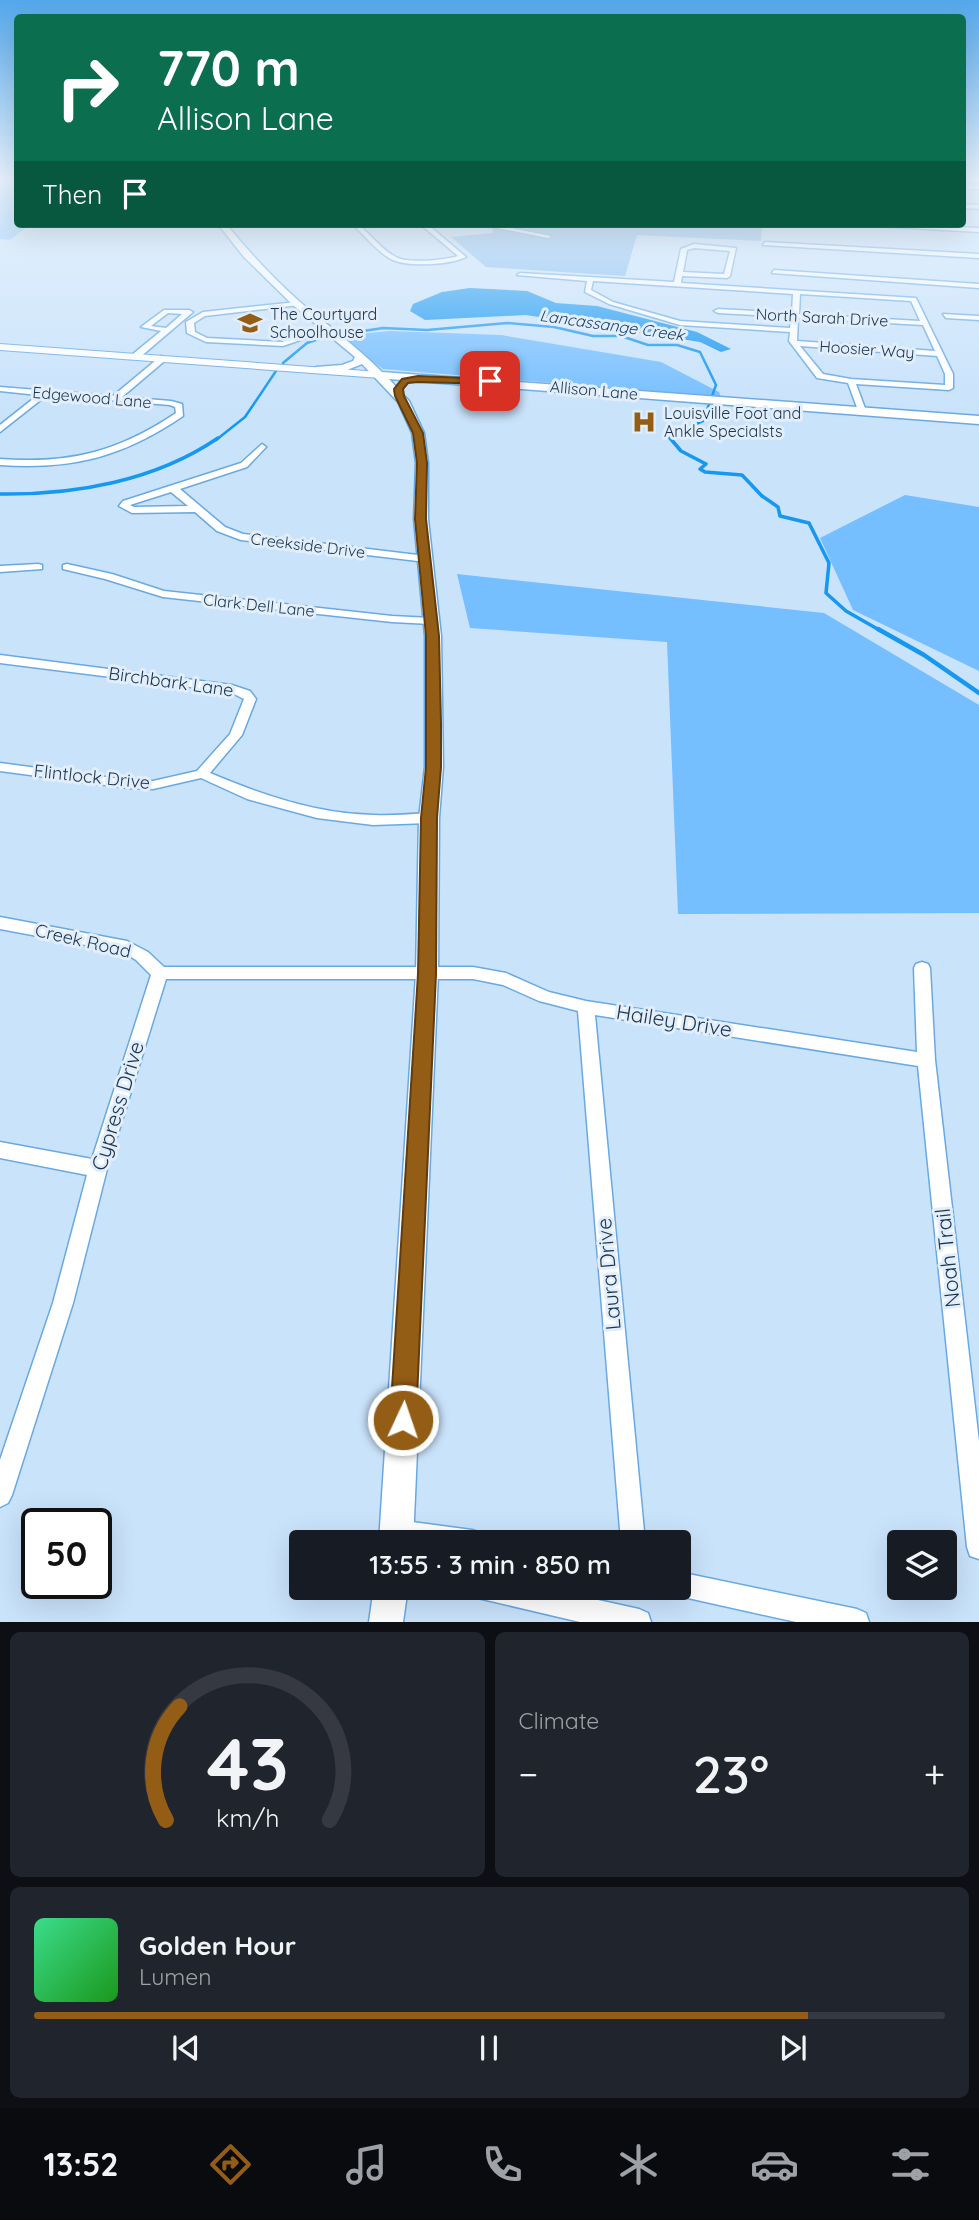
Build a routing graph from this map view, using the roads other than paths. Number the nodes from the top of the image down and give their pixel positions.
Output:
1 (248, 256) edge
2 (391, 256) edge
3 (461, 256) edge
4 (682, 256) edge
5 (732, 256) edge
6 (774, 272) dead end
7 (679, 274) junction
8 (520, 275) dead end
9 (591, 279) junction
10 (677, 284) junction
11 (976, 285) edge
12 (797, 292) junction
13 (979, 294) edge
14 (298, 304) junction
15 (718, 311) dead end
16 (795, 316) junction
17 (946, 316) dead end
18 (979, 318) edge
19 (925, 323) junction
20 (326, 327) junction
21 (166, 330) junction
22 (794, 330) junction
23 (795, 343) junction
24 (0, 347) edge
25 (940, 354) junction
26 (135, 356) junction
27 (360, 356) junction
28 (164, 358) junction
29 (320, 369) junction
30 (380, 375) junction
31 (429, 378) junction
32 (851, 381) junction
33 (0, 389) edge
34 (46, 392) junction
35 (399, 396) junction
36 (115, 398) junction
37 (862, 411) junction
38 (979, 420) edge
39 (0, 429) edge
40 (262, 447) dead end
41 (0, 462) edge
42 (174, 489) junction
43 (198, 509) junction
44 (426, 559) junction
45 (38, 567) dead end
46 (67, 567) dead end
47 (0, 569) edge
48 (431, 621) junction
49 (0, 659) edge
50 (0, 767) edge
51 (202, 774) junction
52 (429, 818) junction
53 (0, 923) edge
54 (922, 968) dead end
55 (159, 973) junction
56 (427, 974) junction
57 (586, 1007) junction
58 (926, 1060) junction
59 (0, 1150) edge
60 (98, 1169) junction
61 (1, 1491) edge
62 (397, 1530) edge
63 (632, 1530) edge
64 (979, 1546) edge
65 (691, 1587) edge
66 (389, 1600) edge
67 (540, 1600) edge
68 (386, 1622) edge
69 (639, 1622) edge
70 (857, 1622) edge

1 - 14 main road
2 - 3 street
4 - 7 street
5 - 7 street
6 - 11 street
7 - 10 street
8 - 9 street
9 - 10 street
9 - 22 street
10 - 12 street
11 - 13 street
12 - 16 street
12 - 19 street
14 - 20 main road
14 - 20 street
15 - 16 street, North Sarah Drive
16 - 19 street, North Sarah Drive
16 - 22 street
17 - 18 street
19 - 25 street
20 - 27 main road
21 - 21 street
21 - 26 street
22 - 23 street
23 - 25 street, Hoosier Way
23 - 32 street
24 - 26 street, Allison Lane
25 - 32 street
26 - 28 street, Allison Lane
27 - 29 main road
27 - 30 main road
28 - 29 street, Allison Lane
28 - 36 street
29 - 30 street, Allison Lane
30 - 31 main road, Allison Lane
30 - 35 main road
31 - 35 main road
31 - 37 main road, Allison Lane
32 - 37 street
33 - 34 street, Edgewood Lane
34 - 36 street, Edgewood Lane
34 - 39 street
35 - 44 main road
36 - 41 street, Edgewood Lane
37 - 38 main road, Allison Lane
40 - 42 street
42 - 43 street, Creekside Drive
42 - 43 street
43 - 44 street, Creekside Drive
44 - 48 main road
45 - 47 street
46 - 48 street, Clark Dell Lane
48 - 52 main road
49 - 51 street, Birchbark Lane
50 - 51 street, Flintlock Drive
51 - 52 street
52 - 56 main road
53 - 55 street, Creek Road
54 - 58 street, Noah Trail
55 - 56 street
55 - 60 street, Cypress Drive
56 - 57 street, Hailey Drive
56 - 62 main road
57 - 58 street, Hailey Drive
57 - 63 street, Laura Drive
58 - 64 street, Noah Trail
59 - 60 street
60 - 61 street, Cypress Drive
65 - 70 street
66 - 68 main road
67 - 69 street

